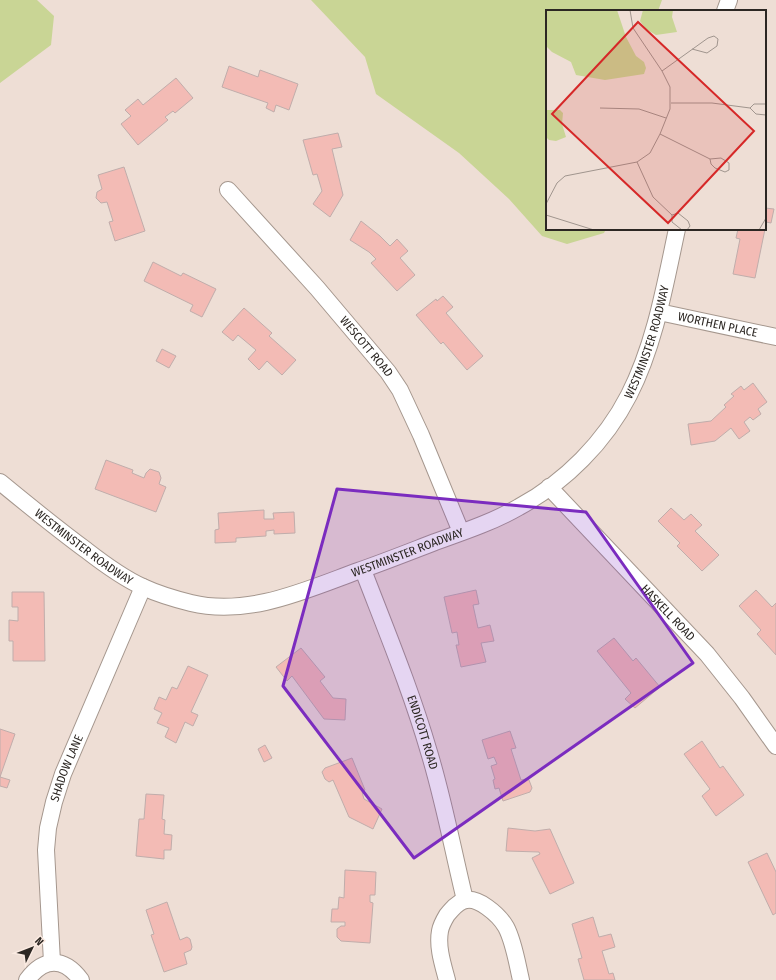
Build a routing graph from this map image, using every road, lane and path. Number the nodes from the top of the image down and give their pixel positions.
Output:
1 (729, 0) edge
2 (725, 10) edge
3 (228, 190) dead end
4 (677, 230) edge
5 (659, 312) junction
6 (776, 337) edge
7 (0, 482) edge
8 (550, 487) junction
9 (461, 532) junction
10 (363, 570) junction
11 (143, 587) junction
12 (776, 746) edge
13 (465, 900) junction
14 (52, 962) junction
15 (27, 980) edge
16 (81, 980) edge
17 (447, 980) edge
18 (521, 980) edge

1 - 2 street
3 - 9 street, WESCOTT ROAD
4 - 5 street, WESTMINSTER ROADWAY
5 - 6 street, WORTHEN PLACE
5 - 8 street, WESTMINSTER ROADWAY
7 - 11 street, WESTMINSTER ROADWAY
8 - 9 street, WESTMINSTER ROADWAY
8 - 12 street, HASKELL ROAD
9 - 10 street, WESTMINSTER ROADWAY
10 - 11 street, WESTMINSTER ROADWAY
10 - 13 street, ENDICOTT ROAD
11 - 14 street, SHADOW LANE
13 - 17 street
13 - 18 street
14 - 15 street
14 - 16 street

